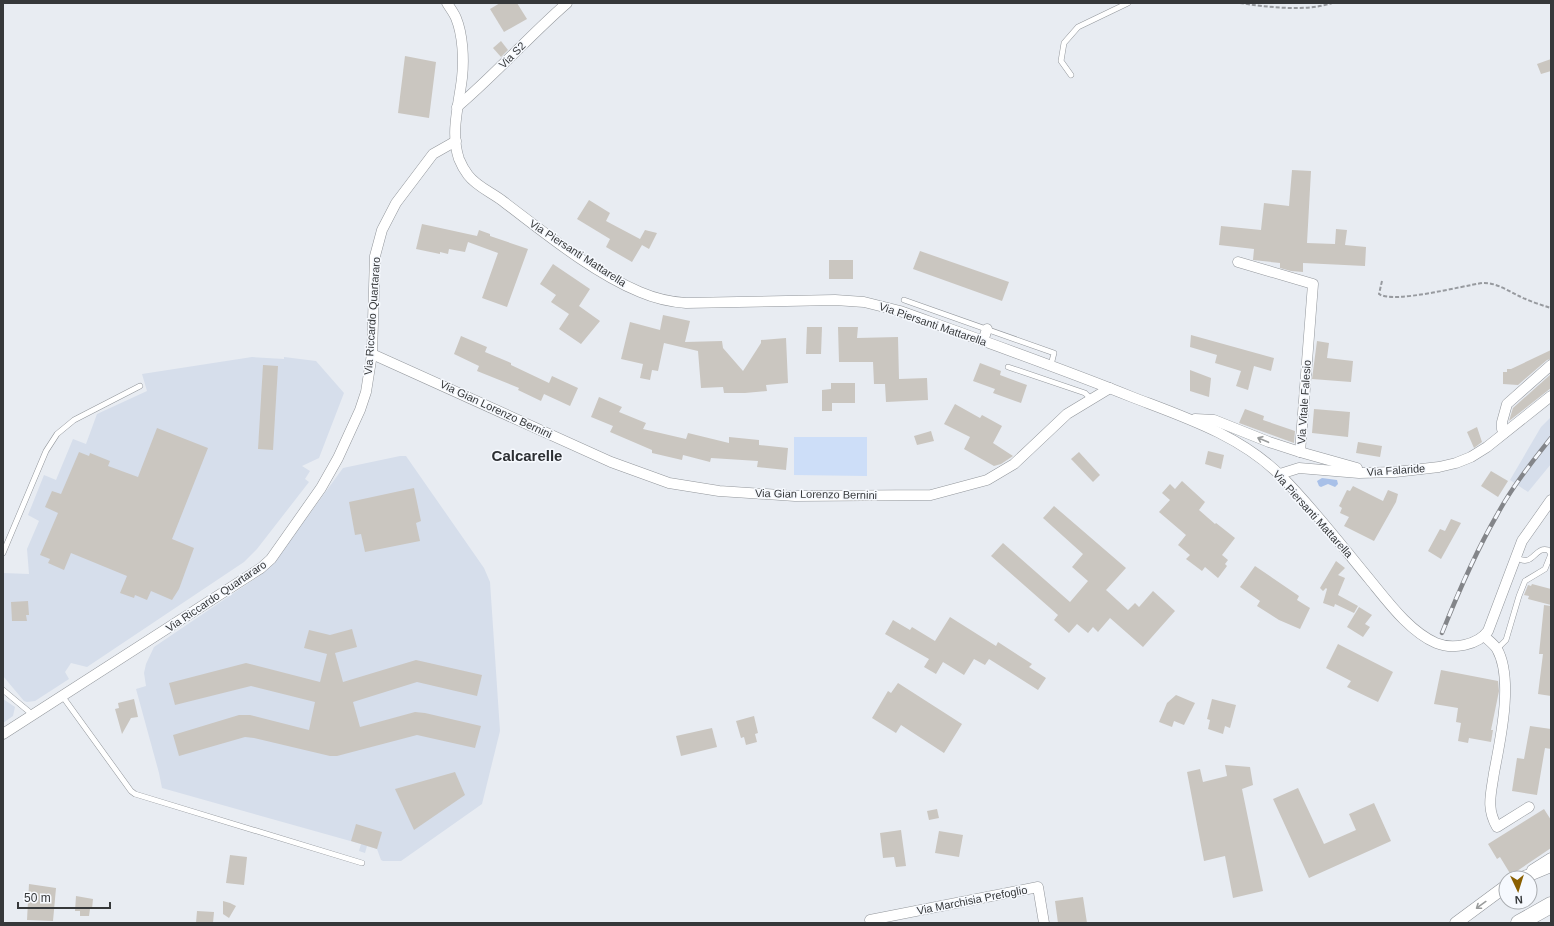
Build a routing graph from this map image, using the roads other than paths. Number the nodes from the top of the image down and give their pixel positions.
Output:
1 (447, 3) edge
2 (568, 3) edge
3 (1128, 3) edge
4 (1070, 75) dead end
5 (457, 106) junction
6 (456, 141) junction
7 (1238, 262) dead end
8 (904, 300) dead end
9 (987, 329) junction
10 (983, 341) junction
11 (372, 354) junction
12 (1051, 365) junction
13 (1551, 365) edge
14 (1008, 367) dead end
15 (140, 386) dead end
16 (1110, 388) junction
17 (1551, 396) edge
18 (1091, 399) junction
19 (1188, 419) junction
20 (1504, 433) junction
21 (1300, 452) junction
22 (1366, 473) junction
23 (1280, 474) junction
24 (1551, 500) edge
25 (3, 553) edge
26 (1516, 557) junction
27 (1484, 636) junction
28 (1497, 649) junction
29 (3, 687) edge
30 (5, 692) edge
31 (63, 697) junction
32 (33, 715) junction
33 (3, 734) edge
34 (1529, 807) dead end
35 (1551, 858) edge
36 (362, 863) dead end
37 (1551, 866) edge
38 (1532, 870) edge
39 (1538, 871) edge
40 (1498, 892) edge
41 (1551, 905) edge
42 (1551, 911) edge
43 (870, 920) dead end
44 (1044, 923) edge
45 (1456, 923) edge
46 (1520, 923) edge
47 (1534, 923) edge

1 - 5 street, Via Piersanti Mattarella
2 - 5 street, Via S2
3 - 4 lane
5 - 6 street, Via Piersanti Mattarella
6 - 10 street, Via Piersanti Mattarella
6 - 11 street, Via Riccardo Quartararo
7 - 21 street, Via Vitale Falesio
8 - 9 lane
9 - 10 street
9 - 12 lane
10 - 12 street, Via Piersanti Mattarella
11 - 18 street, Via Gian Lorenzo Bernini
11 - 31 street, Via Riccardo Quartararo
12 - 16 street, Via Piersanti Mattarella
13 - 20 street
14 - 18 lane
15 - 25 lane
16 - 18 street, Via Gian Lorenzo Bernini
16 - 19 street, Via Piersanti Mattarella
17 - 20 street, Via Falaride
21 -> 19 street
19 - 23 street, Via Piersanti Mattarella
20 - 22 street, Via Falaride
21 - 22 street, Via Vitale Falesio
22 - 23 street, Via Falaride
23 - 27 street, Via Piersanti Mattarella
24 - 26 street
26 - 27 street
26 - 28 lane
27 - 28 street
28 - 34 street
29 - 30 lane
30 - 32 lane
31 - 32 street, Via Riccardo Quartararo
31 - 36 lane
32 - 33 street, Via Riccardo Quartararo
35 - 38 street
37 - 39 street
40 -> 45 street
41 - 46 main road
42 - 47 street
43 - 44 street, Via Marchisia Prefoglio

